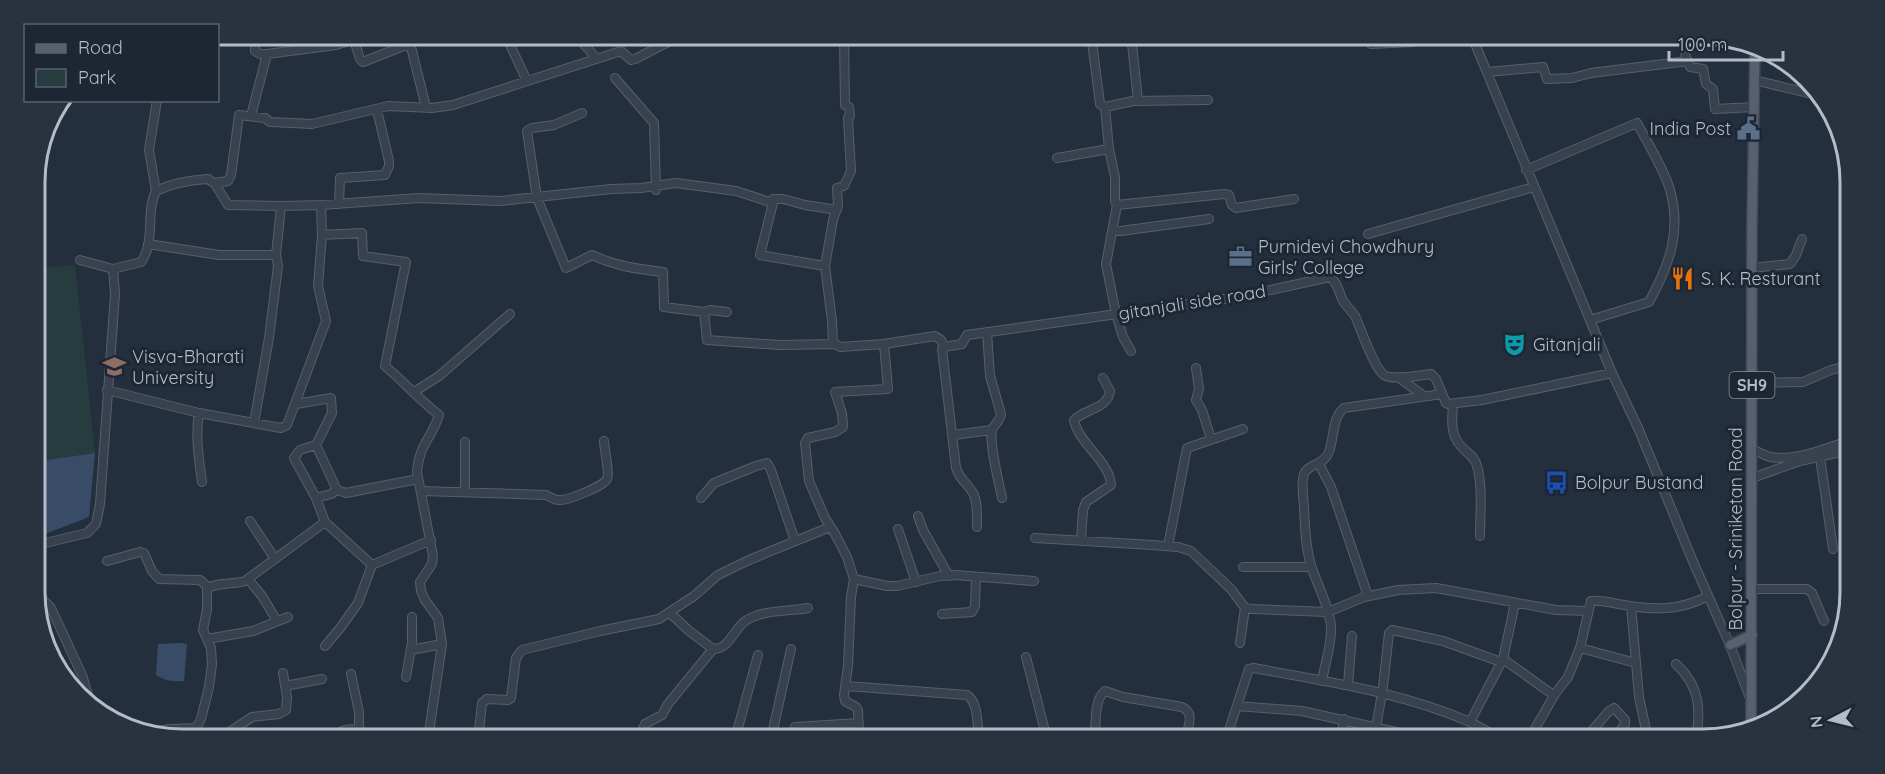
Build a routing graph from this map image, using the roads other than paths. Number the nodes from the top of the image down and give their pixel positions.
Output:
1 (255, 45) edge
2 (336, 45) edge
3 (356, 45) edge
4 (510, 45) edge
5 (585, 45) edge
6 (662, 45) edge
7 (842, 45) edge
8 (1092, 45) edge
9 (1132, 45) edge
10 (1476, 45) edge
11 (1685, 45) edge
12 (267, 54) junction
13 (1755, 55) edge
14 (596, 58) junction
15 (1686, 61) junction
16 (1487, 72) junction
17 (615, 78) dead end
18 (1754, 80) junction
19 (528, 81) junction
20 (1807, 93) edge
21 (1208, 100) dead end
22 (1138, 101) junction
23 (157, 102) edge
24 (1106, 107) junction
25 (1754, 107) junction
26 (426, 108) junction
27 (376, 110) junction
28 (582, 113) dead end
29 (251, 116) junction
30 (1110, 149) junction
31 (1057, 158) dead end
32 (1526, 170) junction
33 (216, 183) junction
34 (1534, 187) junction
35 (656, 188) junction
36 (156, 191) junction
37 (537, 198) junction
38 (1294, 199) dead end
39 (773, 203) junction
40 (339, 204) junction
41 (1117, 205) junction
42 (321, 206) junction
43 (282, 207) junction
44 (837, 210) junction
45 (1209, 219) dead end
46 (1113, 230) junction
47 (1368, 234) dead end
48 (322, 235) junction
49 (1802, 239) dead end
50 (148, 244) junction
51 (276, 255) junction
52 (80, 260) dead end
53 (825, 266) junction
54 (1752, 268) junction
55 (113, 269) junction
56 (704, 312) junction
57 (727, 312) dead end
58 (510, 314) dead end
59 (1116, 314) junction
60 (1590, 320) junction
61 (987, 332) junction
62 (836, 344) junction
63 (884, 344) junction
64 (944, 347) junction
65 (1131, 351) dead end
66 (1196, 368) dead end
67 (1840, 368) edge
68 (1612, 373) junction
69 (1398, 377) junction
70 (1103, 378) dead end
71 (1752, 382) junction
72 (107, 390) junction
73 (414, 392) junction
74 (1442, 394) junction
75 (1424, 396) junction
76 (296, 404) junction
77 (1453, 405) junction
78 (199, 413) junction
79 (254, 423) junction
80 (1243, 429) dead end
81 (992, 430) junction
82 (953, 435) junction
83 (1211, 439) junction
84 (604, 441) dead end
85 (465, 442) dead end
86 (1840, 444) edge
87 (316, 445) junction
88 (1752, 449) junction
89 (1840, 452) edge
90 (1820, 457) junction
91 (1319, 464) junction
92 (1752, 478) junction
93 (418, 479) junction
94 (202, 483) dead end
95 (337, 490) junction
96 (421, 491) junction
97 (465, 492) junction
98 (316, 498) junction
99 (700, 498) dead end
100 (1002, 498) dead end
101 (918, 516) dead end
102 (250, 521) dead end
103 (325, 522) junction
104 (830, 527) junction
105 (977, 527) dead end
106 (898, 529) dead end
107 (1480, 536) dead end
108 (1035, 538) dead end
109 (431, 540) junction
110 (795, 541) junction
111 (45, 542) edge
112 (1081, 542) junction
113 (1168, 546) junction
114 (1833, 549) dead end
115 (275, 559) junction
116 (107, 561) dead end
117 (372, 565) junction
118 (1243, 567) dead end
119 (1311, 567) junction
120 (949, 576) junction
121 (976, 577) junction
122 (248, 579) junction
123 (854, 579) junction
124 (1034, 581) dead end
125 (916, 582) junction
126 (208, 587) junction
127 (1752, 589) junction
128 (1368, 596) junction
129 (1708, 596) junction
130 (46, 603) edge
131 (1515, 603) junction
132 (1631, 606) junction
133 (808, 608) dead end
134 (1245, 608) junction
135 (1588, 611) junction
136 (1328, 612) junction
137 (670, 613) junction
138 (942, 614) dead end
139 (288, 617) dead end
140 (412, 617) dead end
141 (277, 621) junction
142 (1824, 621) dead end
143 (1752, 635) junction
144 (1352, 636) dead end
145 (207, 639) junction
146 (1240, 643) dead end
147 (442, 645) junction
148 (1730, 645) junction
149 (325, 646) dead end
150 (713, 648) junction
151 (1580, 648) junction
152 (792, 649) dead end
153 (411, 650) junction
154 (758, 655) dead end
155 (1026, 657) dead end
156 (1502, 660) junction
157 (1636, 663) junction
158 (1676, 664) dead end
159 (283, 673) dead end
160 (351, 674) dead end
161 (406, 677) dead end
162 (322, 679) dead end
163 (1322, 681) junction
164 (1348, 685) junction
165 (846, 686) junction
166 (285, 687) junction
167 (86, 689) edge
168 (1382, 693) junction
169 (1555, 694) junction
170 (1751, 702) junction
171 (1237, 706) junction
172 (1344, 719) junction
173 (1751, 721) edge
174 (1470, 722) junction
175 (859, 723) junction
176 (795, 727) dead end
177 (1376, 727) junction
178 (196, 728) joint
179 (172, 729) edge
180 (235, 729) edge
181 (359, 729) edge
182 (429, 729) edge
183 (479, 729) edge
184 (643, 729) edge
185 (738, 729) edge
186 (773, 729) edge
187 (859, 729) edge
188 (978, 729) edge
189 (1044, 729) edge
190 (1096, 729) edge
191 (1187, 729) edge
192 (1229, 729) edge
193 (1342, 729) edge
194 (1383, 729) edge
195 (1483, 729) edge
196 (1535, 729) edge
197 (1594, 729) edge
198 (1621, 729) edge
199 (1646, 729) edge
200 (1697, 729) edge

1 - 12 street
2 - 12 street
3 - 26 street
4 - 19 street
5 - 14 street
6 - 14 street
7 - 44 street
8 - 24 street
9 - 22 street
10 - 16 street
11 - 15 street
12 - 29 street
13 - 18 main road, Bolpur - Sriniketan Road / SH9
14 - 19 street
15 - 16 street
15 - 25 street
16 - 32 street
17 - 35 street
18 - 20 street
18 - 25 main road, Bolpur - Sriniketan Road / SH9
19 - 26 street
21 - 22 street
22 - 24 street
23 - 36 street
24 - 30 street
25 - 54 main road, Bolpur - Sriniketan Road / SH9
26 - 27 street
27 - 29 street
27 - 40 street
28 - 37 street
29 - 33 street
30 - 31 street
30 - 41 street
32 - 34 street
32 - 60 street
33 - 36 street
33 - 43 street
34 - 47 street
34 - 60 street
35 - 37 street
35 - 39 street
36 - 50 street
37 - 40 street
37 - 56 street
38 - 41 street
39 - 44 street
39 - 53 street
40 - 42 street
41 - 46 street
42 - 43 street
42 - 48 street
43 - 51 street
44 - 53 street
45 - 46 street
46 - 59 street
48 - 73 street
48 - 76 street
49 - 54 street
50 - 51 street
50 - 55 street
51 - 79 street
52 - 55 street
53 - 62 street
54 - 71 main road, Bolpur - Sriniketan Road / SH9
55 - 72 street
56 - 57 street
56 - 62 street
58 - 73 street
59 - 61 street, gitanjali side road
59 - 65 street
59 - 69 street, gitanjali side road
60 - 68 street
61 - 64 street, gitanjali side road
61 - 81 street
62 - 63 street
63 - 64 street
63 - 104 street
64 - 82 street
66 - 83 street
67 - 71 street
68 - 77 street
68 - 129 street
69 - 74 street
69 - 75 street
70 - 112 street
71 - 88 main road, Bolpur - Sriniketan Road / SH9
72 - 78 street
72 - 111 street
73 - 93 street
74 - 75 street
74 - 77 street
75 - 91 street
76 - 79 street
76 - 87 street
77 - 107 street
78 - 79 street
78 - 94 street
80 - 83 street
81 - 82 street
81 - 100 street
82 - 105 street
83 - 113 street
84 - 97 street
85 - 97 street
86 - 88 street
87 - 95 street
87 - 98 street
88 - 92 main road, Bolpur - Sriniketan Road / SH9
89 - 90 street
90 - 92 street
90 - 114 street
91 - 119 street
91 - 128 street
92 - 127 main road, Bolpur - Sriniketan Road / SH9
93 - 95 street
93 - 96 street
95 - 98 street
96 - 97 street
96 - 109 street
98 - 103 street
99 - 110 street
101 - 120 street
102 - 115 street
103 - 115 street
103 - 117 street
104 - 110 street
104 - 123 street
106 - 125 street
108 - 112 street
109 - 117 street
109 - 147 street
110 - 137 street
112 - 113 street
113 - 134 street
115 - 122 street
116 - 126 street
117 - 149 street
118 - 119 street
119 - 136 street
120 - 121 street
120 - 125 street
121 - 124 street
121 - 138 street
122 - 126 street
122 - 141 street
123 - 125 street
123 - 165 street
126 - 145 street
127 - 142 street
127 - 143 main road, Bolpur - Sriniketan Road / SH9
128 - 131 street
128 - 136 street
129 - 132 street
129 - 148 street
130 - 167 street
131 - 135 street
131 - 156 street
132 - 135 street
132 - 157 street
133 - 150 street
134 - 136 street
134 - 146 street
135 - 151 street
136 - 163 street
137 - 150 street
137 - 183 street
139 - 141 street
140 - 153 street
141 - 145 street
143 - 148 main road
143 - 170 main road, Bolpur - Sriniketan Road / SH9
144 - 164 street
145 - 178 street
147 - 153 street
147 - 182 street
148 - 170 street
150 - 184 street
151 - 157 street
151 - 169 street
152 - 186 street
153 - 161 street
154 - 185 street
155 - 189 street
156 - 168 street
156 - 169 street
156 - 174 street
157 - 199 street
158 - 200 street
159 - 166 street
160 - 181 street
162 - 166 street
163 - 164 street
163 - 171 street
164 - 168 street
165 - 175 street
165 - 188 street
166 - 180 street
168 - 174 street
168 - 177 street
169 - 196 street
170 - 173 main road, Bolpur - Sriniketan Road / SH9
171 - 172 street
171 - 192 street
172 - 177 street
172 - 193 street
174 - 195 street
175 - 176 street
175 - 187 street
177 - 194 street
178 - 179 street
190 - 191 street
197 - 198 street

